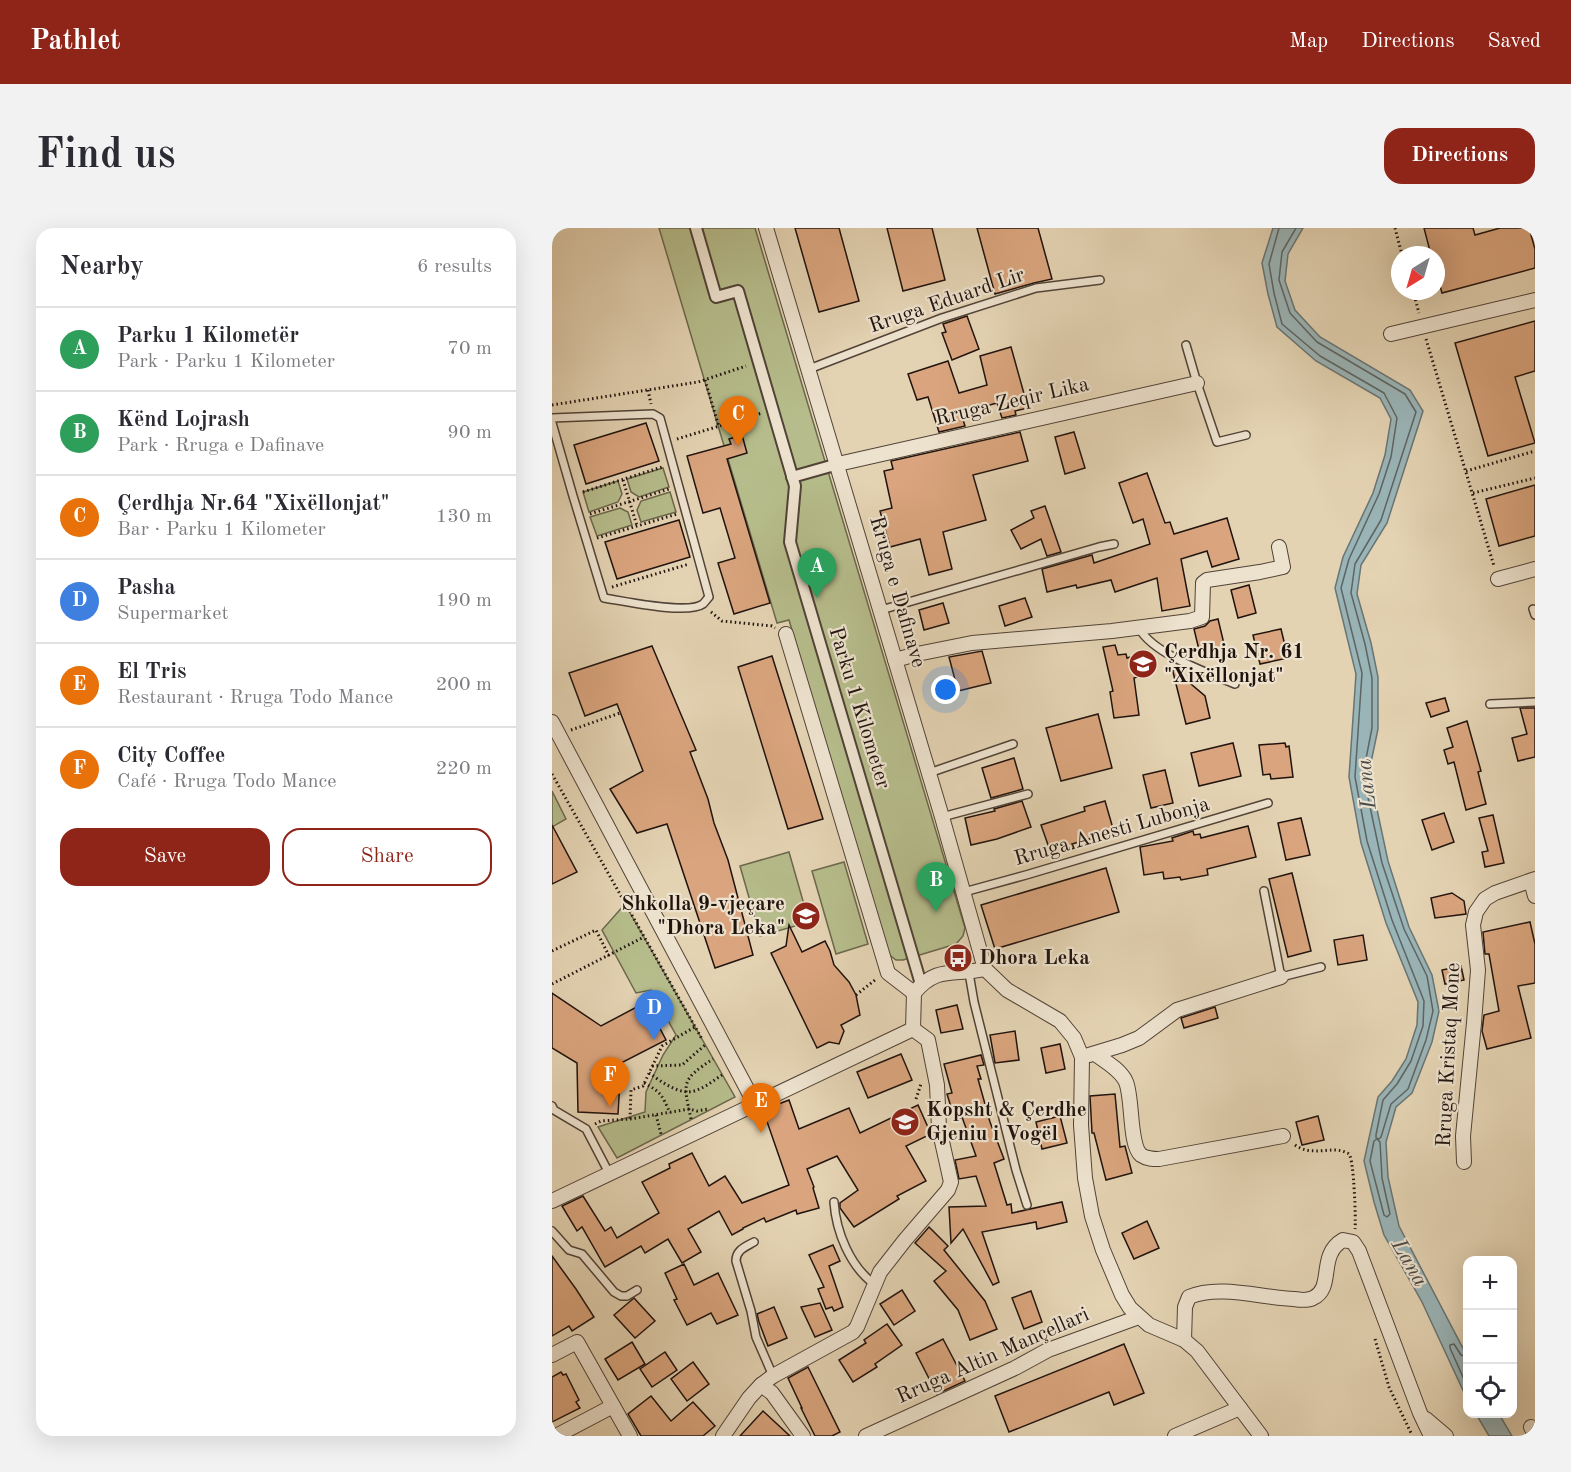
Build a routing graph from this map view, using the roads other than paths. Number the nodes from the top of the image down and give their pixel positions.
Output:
1 (696, 228) edge
2 (766, 228) edge
3 (1100, 280) dead end
4 (1535, 300) edge
5 (1391, 334) dead end
6 (1186, 345) dead end
7 (809, 369) junction
8 (1197, 383) junction
9 (552, 418) edge
10 (552, 423) edge
11 (1246, 435) dead end
12 (838, 464) junction
13 (792, 477) junction
14 (1114, 544) dead end
15 (1279, 547) dead end
16 (1535, 569) edge
17 (1498, 579) road end
18 (880, 610) junction
19 (1139, 628) junction
20 (786, 634) road end
21 (895, 660) junction
22 (1235, 684) dead end
23 (1535, 702) edge
24 (1490, 704) dead end
25 (555, 729) edge
26 (1013, 744) dead end
27 (929, 773) junction
28 (1028, 794) dead end
29 (1268, 803) dead end
30 (942, 817) junction
31 (1533, 880) edge
32 (1264, 891) dead end
33 (964, 892) junction
34 (1535, 896) edge
35 (1321, 967) dead end
36 (985, 969) junction
37 (969, 973) junction
38 (1281, 976) junction
39 (917, 988) junction
40 (913, 1029) junction
41 (1088, 1055) junction
42 (755, 1104) junction
43 (552, 1106) edge
44 (1283, 1136) dead end
45 (1464, 1162) dead end
46 (609, 1173) junction
47 (552, 1201) edge
48 (834, 1202) dead end
49 (1027, 1205) dead end
50 (552, 1232) edge
51 (754, 1242) dead end
52 (874, 1284) junction
53 (637, 1290) dead end
54 (1139, 1317) junction
55 (1184, 1340) junction
56 (552, 1355) edge
57 (773, 1376) junction
58 (761, 1385) junction
59 (613, 1406) junction
60 (1240, 1408) junction
61 (1420, 1413) junction
62 (556, 1436) edge
63 (630, 1436) edge
64 (723, 1436) edge
65 (803, 1436) edge
66 (866, 1436) edge
67 (1175, 1436) edge
68 (1261, 1436) edge
69 (1431, 1436) edge
70 (1446, 1436) edge

1 - 13 street, Parku 1 Kilometer
2 - 7 street, Rruga e Dafinave
3 - 7 lane, Rruga Eduard Lir
4 - 5 street
6 - 8 lane
7 - 12 street, Rruga e Dafinave
8 - 11 lane
8 - 12 street, Rruga Zeqir Lika
9 - 10 lane
12 - 13 street
12 - 18 street, Rruga e Dafinave
13 - 39 street, Parku 1 Kilometer
14 - 18 lane
15 - 19 street
16 - 17 street
18 - 21 street, Rruga e Dafinave
19 - 21 street
19 - 22 lane
20 - 39 street
21 - 27 street, Rruga e Dafinave
23 - 24 lane
25 - 42 street
26 - 27 lane
27 - 30 street, Rruga e Dafinave
28 - 30 lane
29 - 33 lane, Rruga Anesti Lubonja
30 - 33 street, Rruga e Dafinave
31 - 34 street
31 - 45 street, Rruga Kristaq Mone
32 - 38 lane
33 - 36 street, Rruga e Dafinave
35 - 38 lane
36 - 37 street
36 - 41 street
37 - 39 street
37 - 49 lane
38 - 41 street
39 - 40 street
40 - 42 street
40 - 52 street
41 - 44 street
41 - 54 street
42 - 46 street
43 - 46 lane
46 - 47 street
48 - 52 lane
50 - 53 lane
51 - 57 lane
52 - 57 street
54 - 55 street
54 - 66 street, Rruga Altin Mançellari
55 - 60 street
55 - 61 street
56 - 59 street
57 - 58 street
58 - 64 street
58 - 65 street
59 - 62 street
59 - 63 street
60 - 67 street
60 - 68 street
61 - 69 street
61 - 70 street

